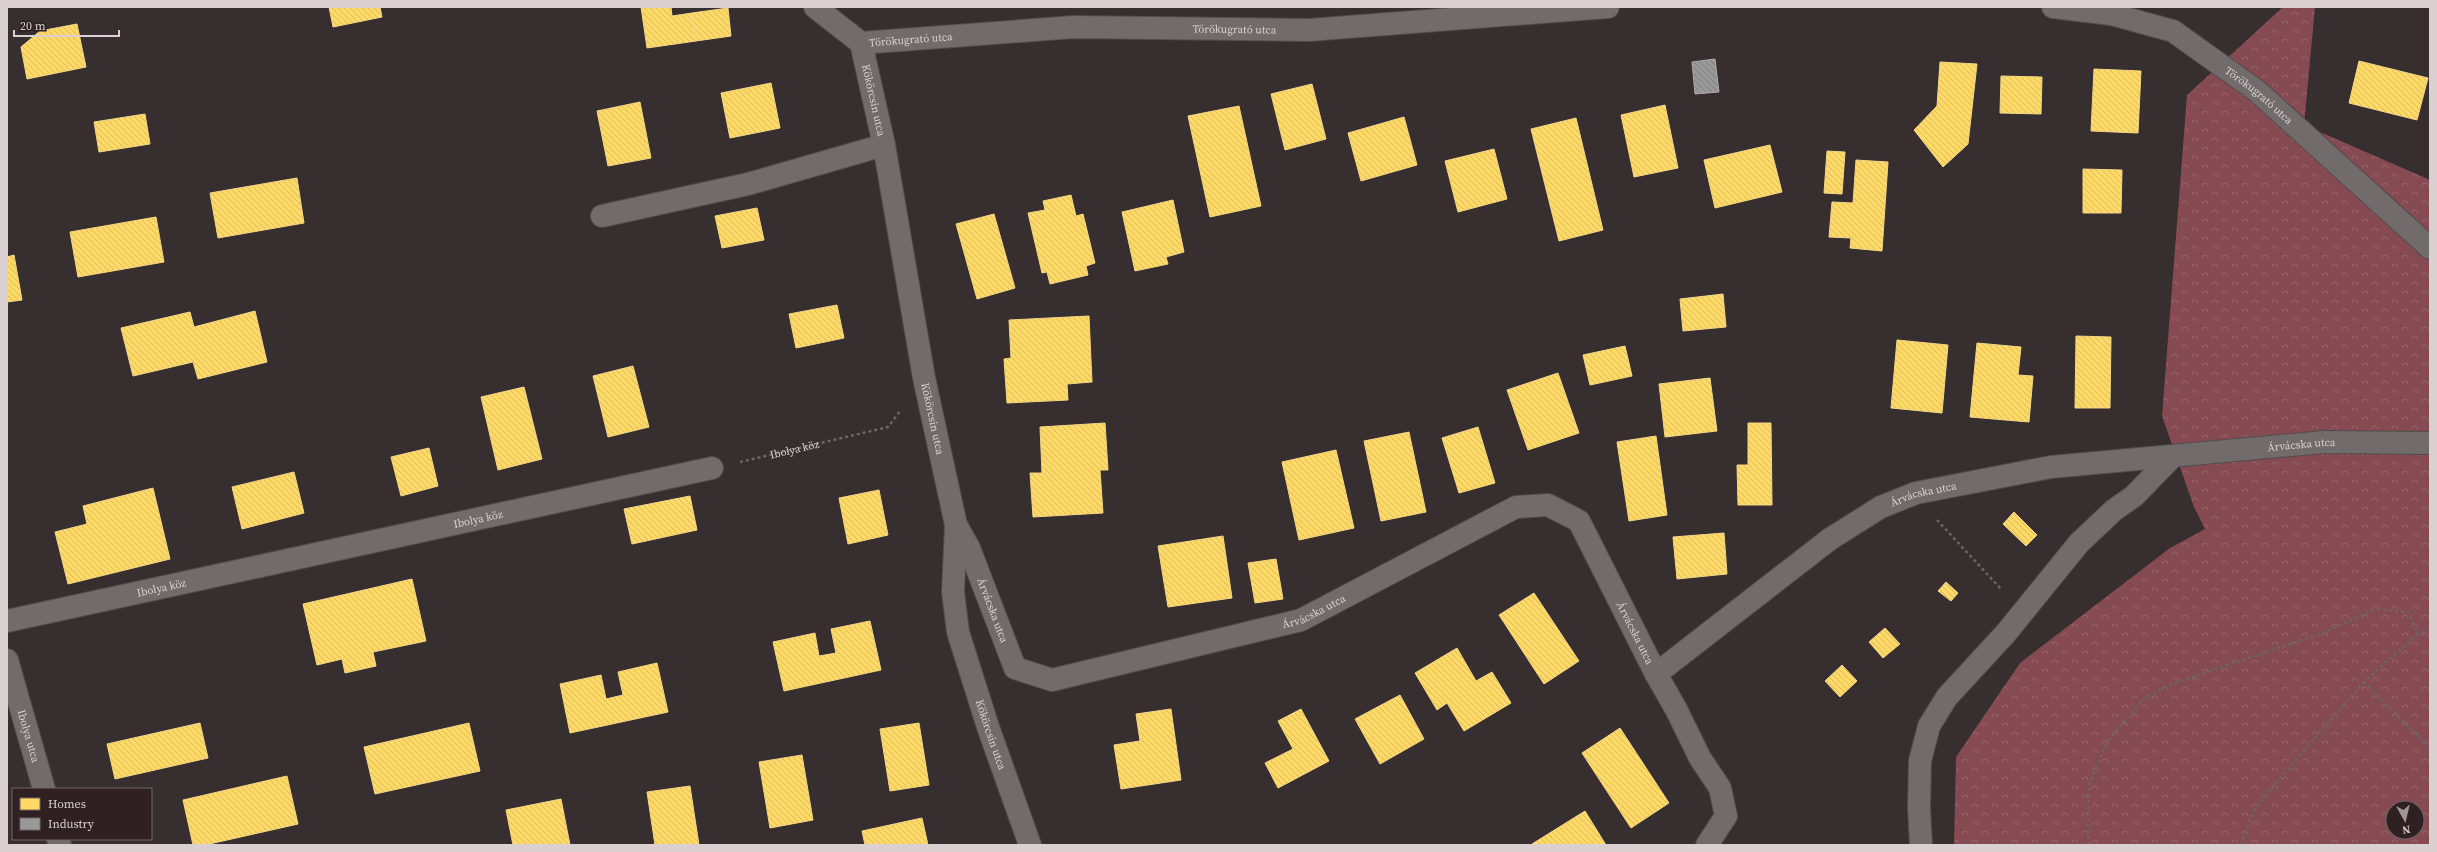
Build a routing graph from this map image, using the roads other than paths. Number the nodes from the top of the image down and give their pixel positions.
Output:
1 (815, 7) edge
2 (1608, 7) edge
3 (2053, 7) edge
4 (861, 44) junction
5 (884, 146) junction
6 (602, 216) dead end
7 (2430, 248) edge
8 (2430, 443) edge
9 (2174, 456) junction
10 (712, 468) road end
11 (956, 525) junction
12 (7, 621) edge
13 (7, 660) edge
14 (1656, 674) junction
15 (12, 700) edge
16 (44, 788) edge
17 (1030, 845) edge
18 (1706, 845) edge
19 (1921, 845) edge

1 - 4 street
2 - 4 street, Törökugrató utca
3 - 7 street, Törökugrató utca
4 - 5 street, Kökörcsin utca
5 - 6 street
5 - 11 street, Kökörcsin utca
8 - 9 street, Árvácska utca
9 - 14 street, Árvácska utca
9 - 19 street
10 - 12 street, Ibolya köz
11 - 14 street, Árvácska utca
11 - 17 street, Kökörcsin utca
13 - 15 street, Ibolya utca
14 - 18 street, Árvácska utca
15 - 16 street, Ibolya utca

